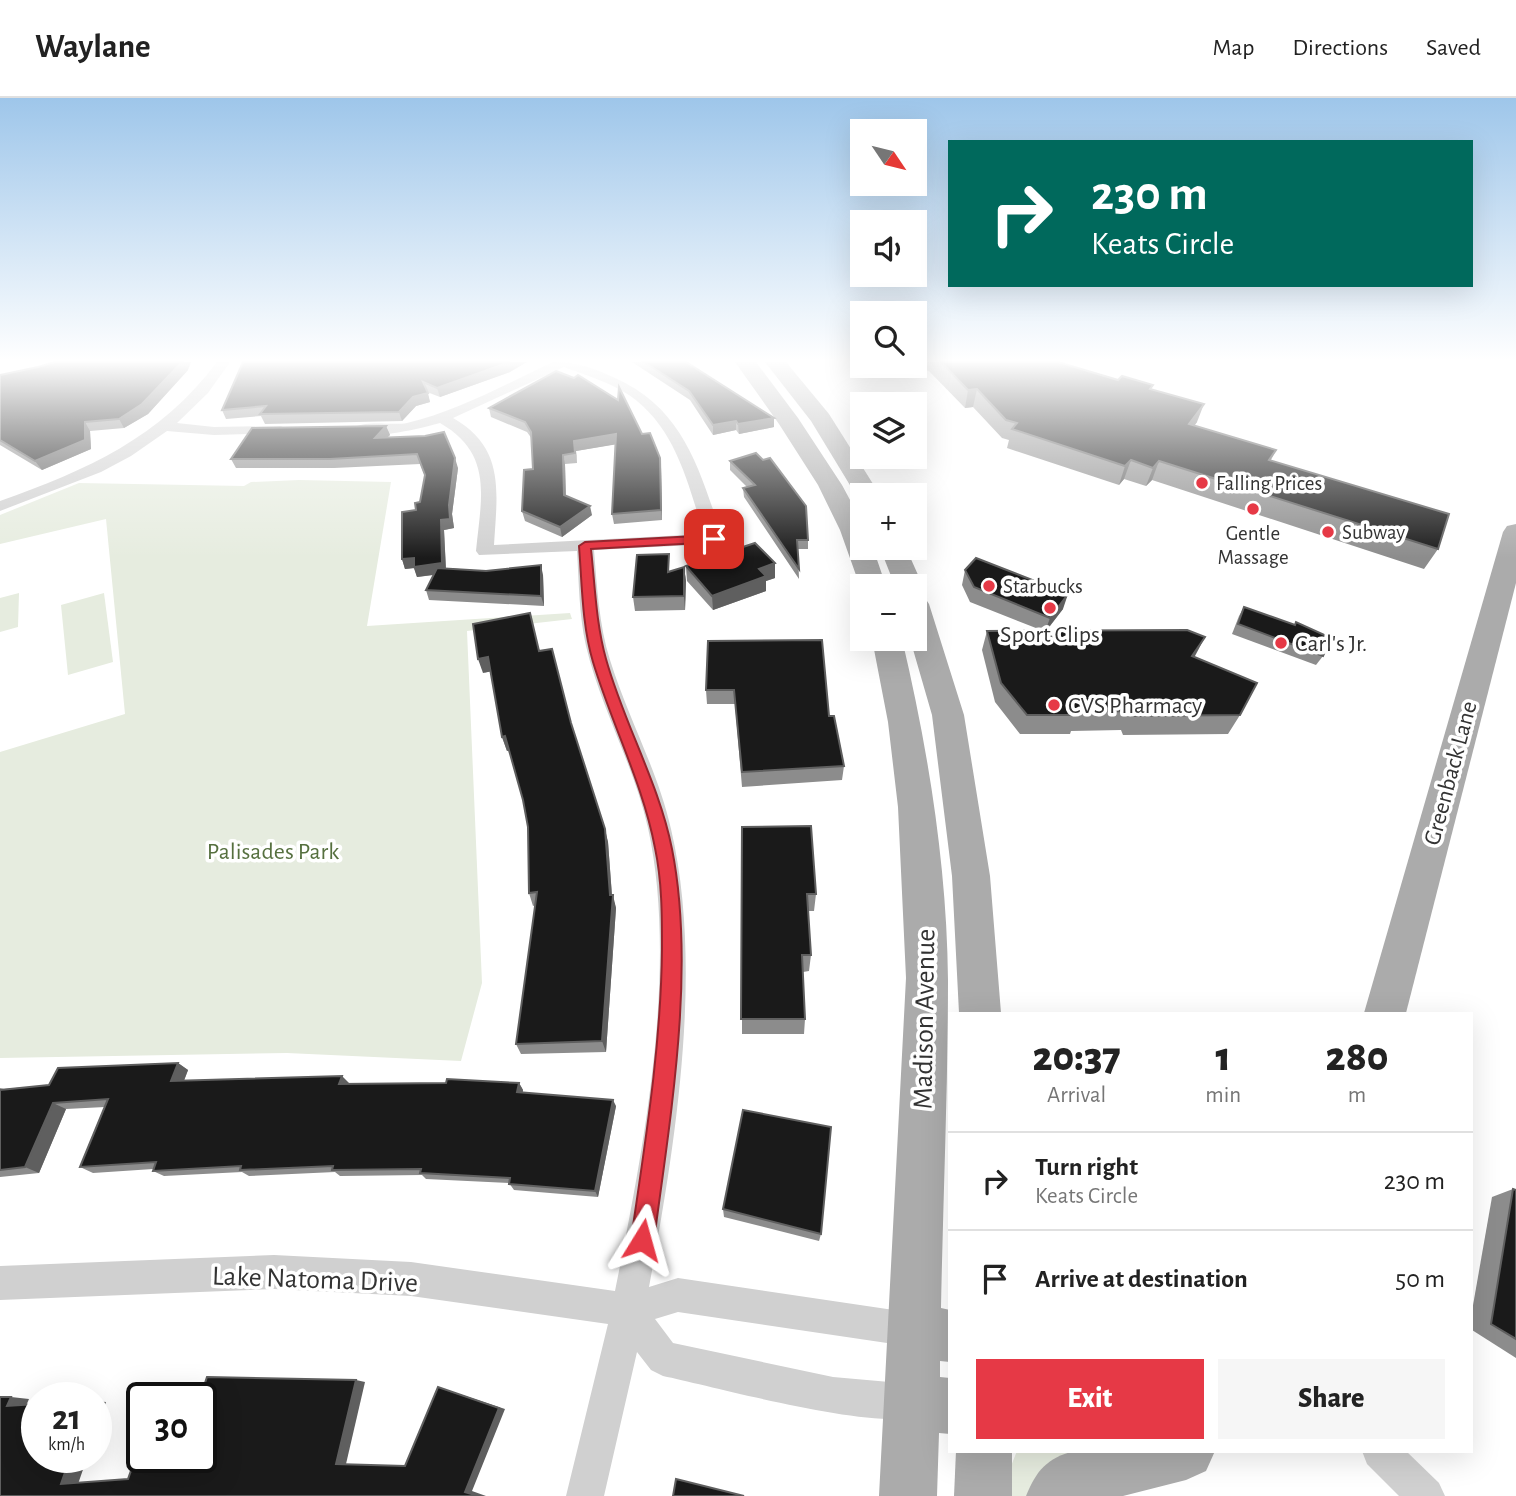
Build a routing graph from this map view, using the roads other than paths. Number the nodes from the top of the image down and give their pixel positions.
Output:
1 (166, 427) edge
2 (169, 427) edge
3 (407, 427) edge
4 (457, 427) edge
5 (668, 427) edge
6 (793, 427) edge
7 (826, 427) edge
8 (297, 430) edge
9 (338, 430) edge
10 (861, 483) edge
11 (0, 506) edge
12 (1516, 532) edge
13 (585, 546) junction
14 (868, 574) edge
15 (927, 644) edge
16 (890, 651) edge
17 (980, 1012) edge
18 (1385, 1012) edge
19 (0, 1283) edge
20 (627, 1311) junction
21 (932, 1333) edge
22 (931, 1404) edge
23 (984, 1453) edge
24 (1178, 1453) edge
25 (1382, 1453) edge
26 (585, 1496) edge
27 (908, 1496) edge
28 (983, 1496) edge
29 (1055, 1496) edge
30 (1426, 1496) edge

1 - 11 street
2 - 8 street
3 - 9 street
4 - 13 street
5 - 13 street
6 - 14 main road
7 - 10 main road
12 - 18 main road, Greenback Lane
13 - 20 street
15 - 17 main road, Madison Avenue
16 - 21 main road, Madison Avenue
19 - 20 street, Lake Natoma Drive
20 - 21 street, Lake Natoma Drive
20 - 22 street
20 - 26 street
21 - 22 main road, Madison Avenue
22 - 27 main road
23 - 28 main road
24 - 29 main road
25 - 30 street

